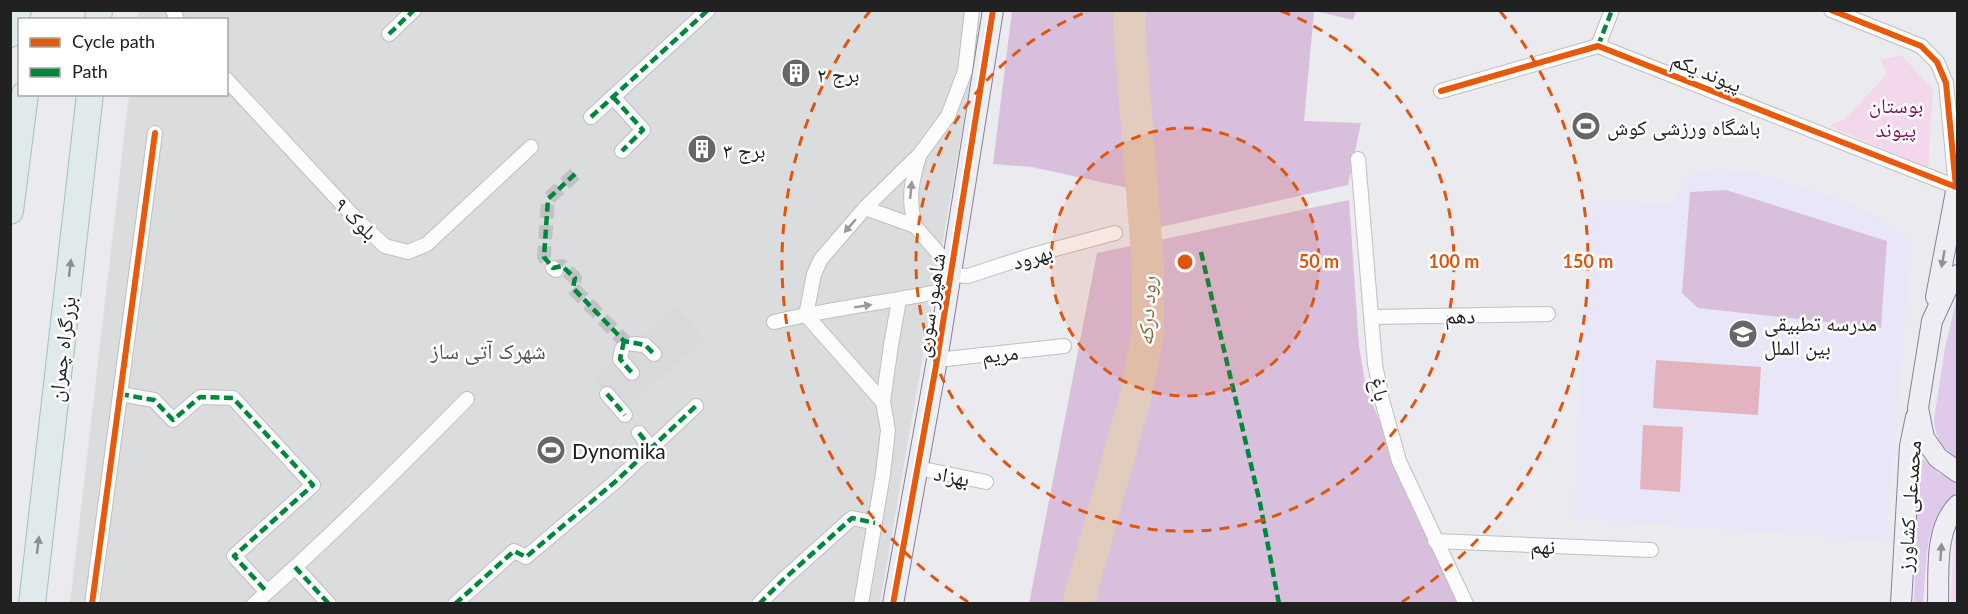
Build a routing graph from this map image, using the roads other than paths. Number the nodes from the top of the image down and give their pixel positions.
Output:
1 (18, 10) edge
2 (414, 10) edge
3 (708, 10) edge
4 (972, 10) edge
5 (993, 10) edge
6 (1612, 10) edge
7 (1831, 10) edge
8 (10, 34) edge
9 (389, 34) dead end
10 (1599, 46) junction
11 (228, 81) edge
12 (1441, 91) dead end
13 (25, 96) edge
14 (90, 96) edge
15 (613, 97) junction
16 (591, 117) dead end
17 (155, 133) dead end
18 (531, 147) dead end
19 (622, 151) dead end
20 (920, 154) junction
21 (1358, 159) dead end
22 (1957, 184) edge
23 (865, 208) junction
24 (10, 211) edge
25 (915, 226) junction
26 (1114, 233) dead end
27 (1958, 275) edge
28 (949, 283) junction
29 (900, 300) junction
30 (1548, 314) dead end
31 (806, 315) junction
32 (1372, 317) junction
33 (1932, 321) junction
34 (774, 322) dead end
35 (1064, 346) dead end
36 (654, 354) dead end
37 (937, 360) junction
38 (632, 373) dead end
39 (120, 394) junction
40 (607, 394) dead end
41 (467, 399) dead end
42 (883, 402) junction
43 (696, 406) dead end
44 (1918, 408) junction
45 (625, 415) dead end
46 (639, 433) dead end
47 (651, 448) junction
48 (918, 468) junction
49 (1958, 472) edge
50 (986, 482) dead end
51 (1958, 505) edge
52 (875, 523) junction
53 (1435, 541) junction
54 (1651, 550) dead end
55 (295, 567) junction
56 (267, 592) junction
57 (32, 603) edge
58 (92, 603) edge
59 (254, 603) edge
60 (329, 603) edge
61 (455, 603) edge
62 (759, 603) edge
63 (861, 603) edge
64 (893, 603) edge
65 (1466, 603) edge
66 (1901, 603) edge
67 (1938, 603) edge

1 - 8 highway
2 - 9 street
3 - 15 street
4 - 20 street
5 - 28 main road, شاهپور سوری
6 - 10 street
7 - 22 street
10 - 12 street
10 - 22 street, پیوند یکم
11 - 18 street, بلوک ۹
13 - 24 highway
57 -> 14 highway, بزرگراه چمران
15 - 16 street
15 - 19 street
17 - 39 street
20 - 23 street
25 -> 20 street
21 - 32 street, باغ
22 -> 33 main road, محمدعلی کشاورز
23 - 25 street
23 -> 31 street
25 - 28 street
26 - 28 street, بهرود
27 - 33 main road
28 - 29 street, بهرود
28 - 37 main road, شاهپور سوری
31 -> 29 street, بهرود
29 - 42 street
30 - 32 street, دهم
31 - 34 street, بهرود
31 - 42 street
32 - 53 street, باغ
33 - 44 main road, محمدعلی کشاورز
35 - 37 street, مریم
36 - 38 street
37 - 48 main road, شاهپور سوری
39 - 56 street
39 - 58 street
40 - 45 street
41 - 55 street
42 - 52 street
43 - 47 street
44 - 49 main road
44 - 66 main road, محمدعلی کشاورز
46 - 47 street
47 - 61 street
48 - 50 street, بهزاد
48 - 64 main road, شاهپور سوری
67 -> 51 main road, محمدعلی کشاورز
52 - 62 street
52 - 63 street
53 - 54 street, نهم
53 - 65 street, باغ
55 - 56 street
55 - 60 street
56 - 59 street

